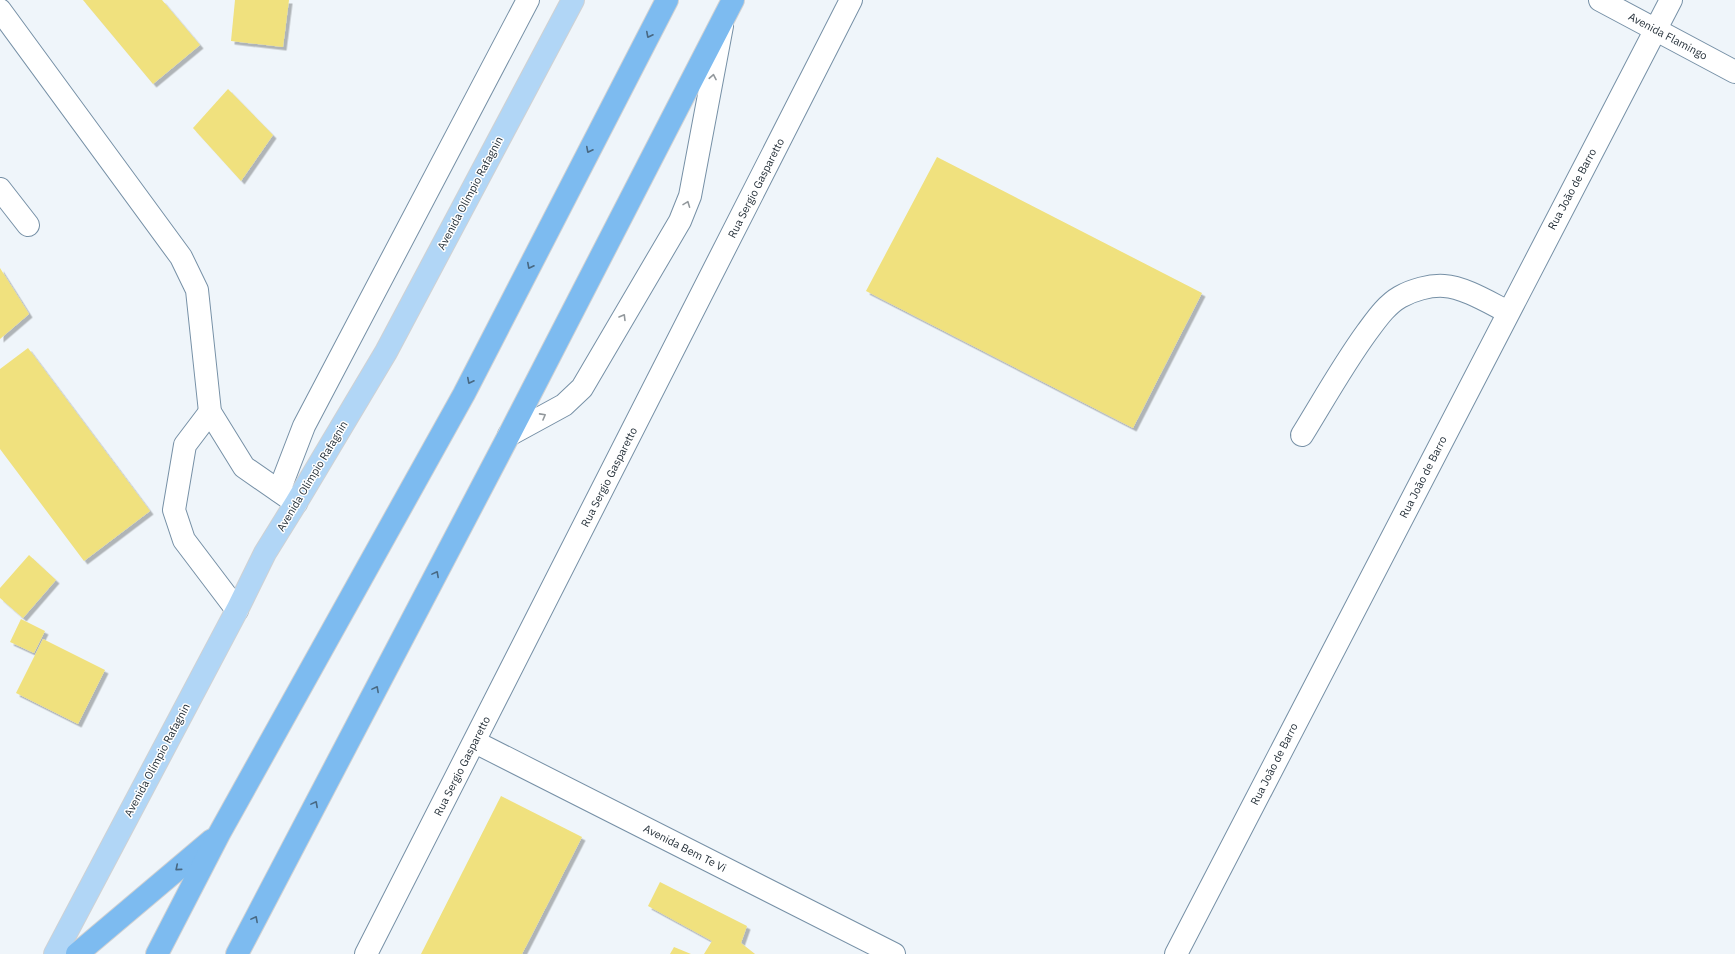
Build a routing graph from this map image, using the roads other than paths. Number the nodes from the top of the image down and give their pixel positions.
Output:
1 (528, 0) edge
2 (573, 0) edge
3 (667, 0) edge
4 (851, 0) edge
5 (1600, 0) edge
6 (1671, 0) edge
7 (728, 8) edge
8 (0, 10) edge
9 (1655, 29) junction
10 (1735, 72) edge
11 (0, 189) edge
12 (28, 225) dead end
13 (1508, 312) junction
14 (210, 412) junction
15 (509, 435) junction
16 (1302, 435) dead end
17 (287, 497) junction
18 (237, 610) junction
19 (475, 742) junction
20 (219, 834) junction
21 (55, 954) edge
22 (77, 954) edge
23 (157, 954) edge
24 (237, 954) edge
25 (366, 954) edge
26 (894, 954) edge
27 (1176, 954) edge

1 - 17 street
2 - 17 main road, Avenida Olímpio Rafagnin
3 -> 20 highway
4 - 19 street, Rua Sergio Gasparetto
5 - 9 street, Avenida Flamingo
6 - 9 street, Rua João de Barro
7 - 15 highway
15 -> 7 street
8 - 14 street
9 - 10 street, Avenida Flamingo
9 - 13 street, Rua João de Barro
11 - 12 street
13 - 16 street
13 - 27 street, Rua João de Barro
14 - 17 street
14 - 18 street
24 -> 15 highway
17 - 18 main road, Avenida Olímpio Rafagnin
18 - 21 main road, Avenida Olímpio Rafagnin
19 - 25 street, Rua Sergio Gasparetto
19 - 26 street, Avenida Bem Te Vi
20 -> 22 highway
20 - 23 highway

